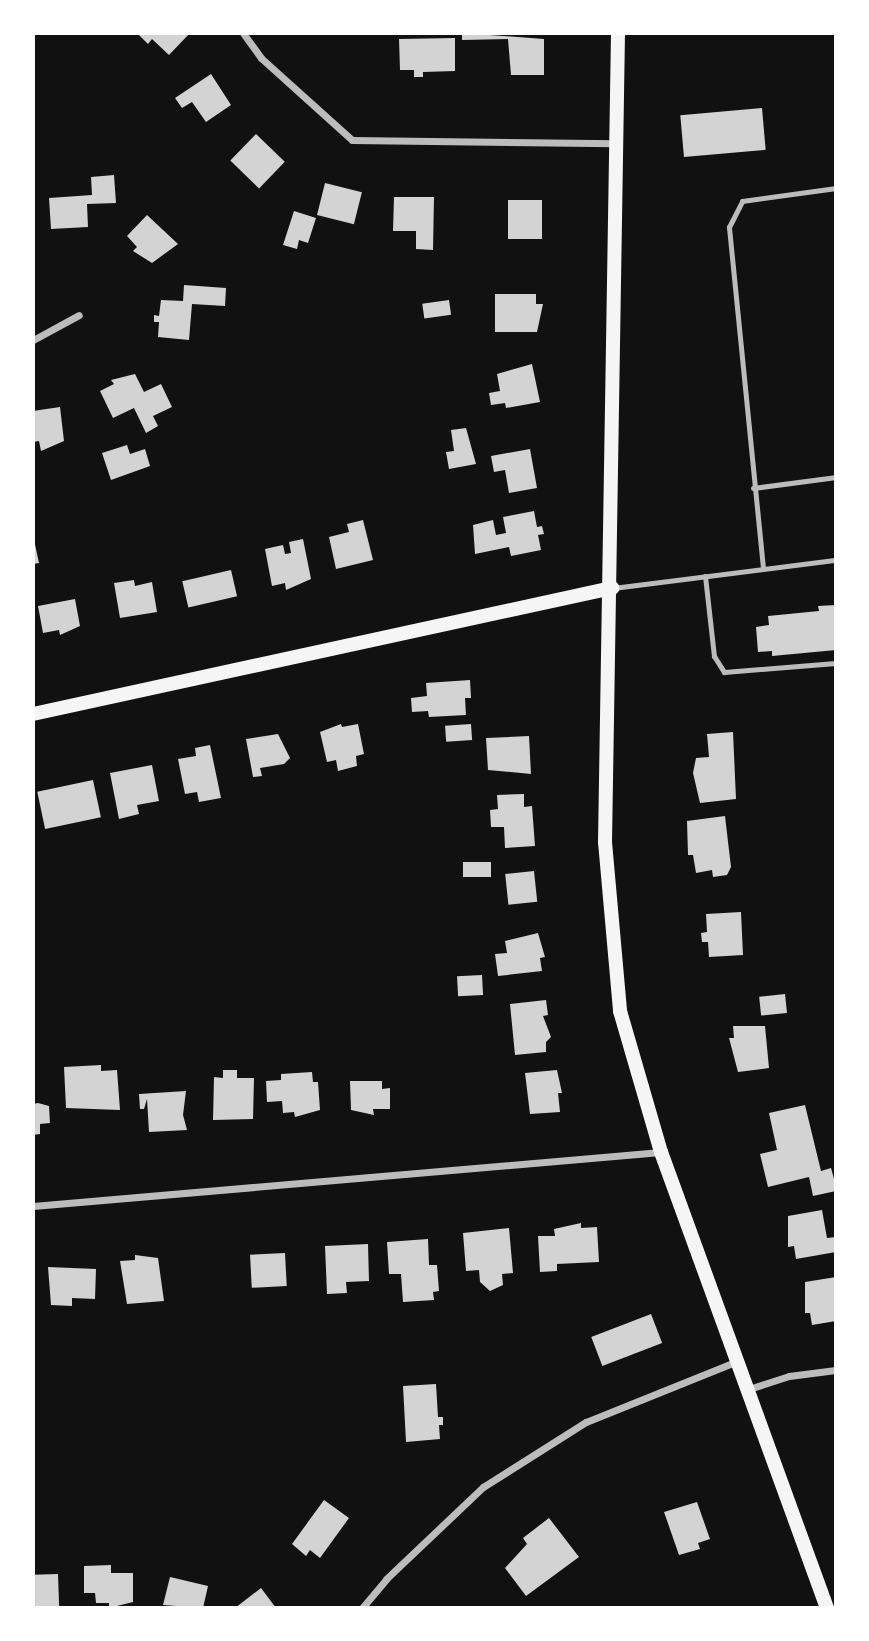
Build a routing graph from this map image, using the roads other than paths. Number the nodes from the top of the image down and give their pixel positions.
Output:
1 (243, 33) edge
2 (618, 33) edge
3 (616, 143) junction
4 (836, 188) edge
5 (79, 315) dead end
6 (33, 340) edge
7 (836, 477) edge
8 (754, 488) junction
9 (836, 560) edge
10 (763, 568) junction
11 (705, 576) junction
12 (612, 588) junction
13 (836, 663) edge
14 (33, 714) edge
15 (661, 1152) junction
16 (33, 1206) edge
17 (738, 1361) junction
18 (836, 1370) edge
19 (749, 1390) junction
20 (362, 1608) edge
21 (827, 1608) edge

1 - 3 street
2 - 3 main road
3 - 12 main road
4 - 8 lane
5 - 6 street
7 - 8 lane
8 - 10 lane
9 - 10 lane
10 - 11 lane
11 - 12 lane
11 - 13 lane
12 - 14 main road
12 - 15 main road
15 - 16 street
15 - 17 main road
17 - 19 main road
17 - 20 street
18 - 19 street
19 - 21 main road

